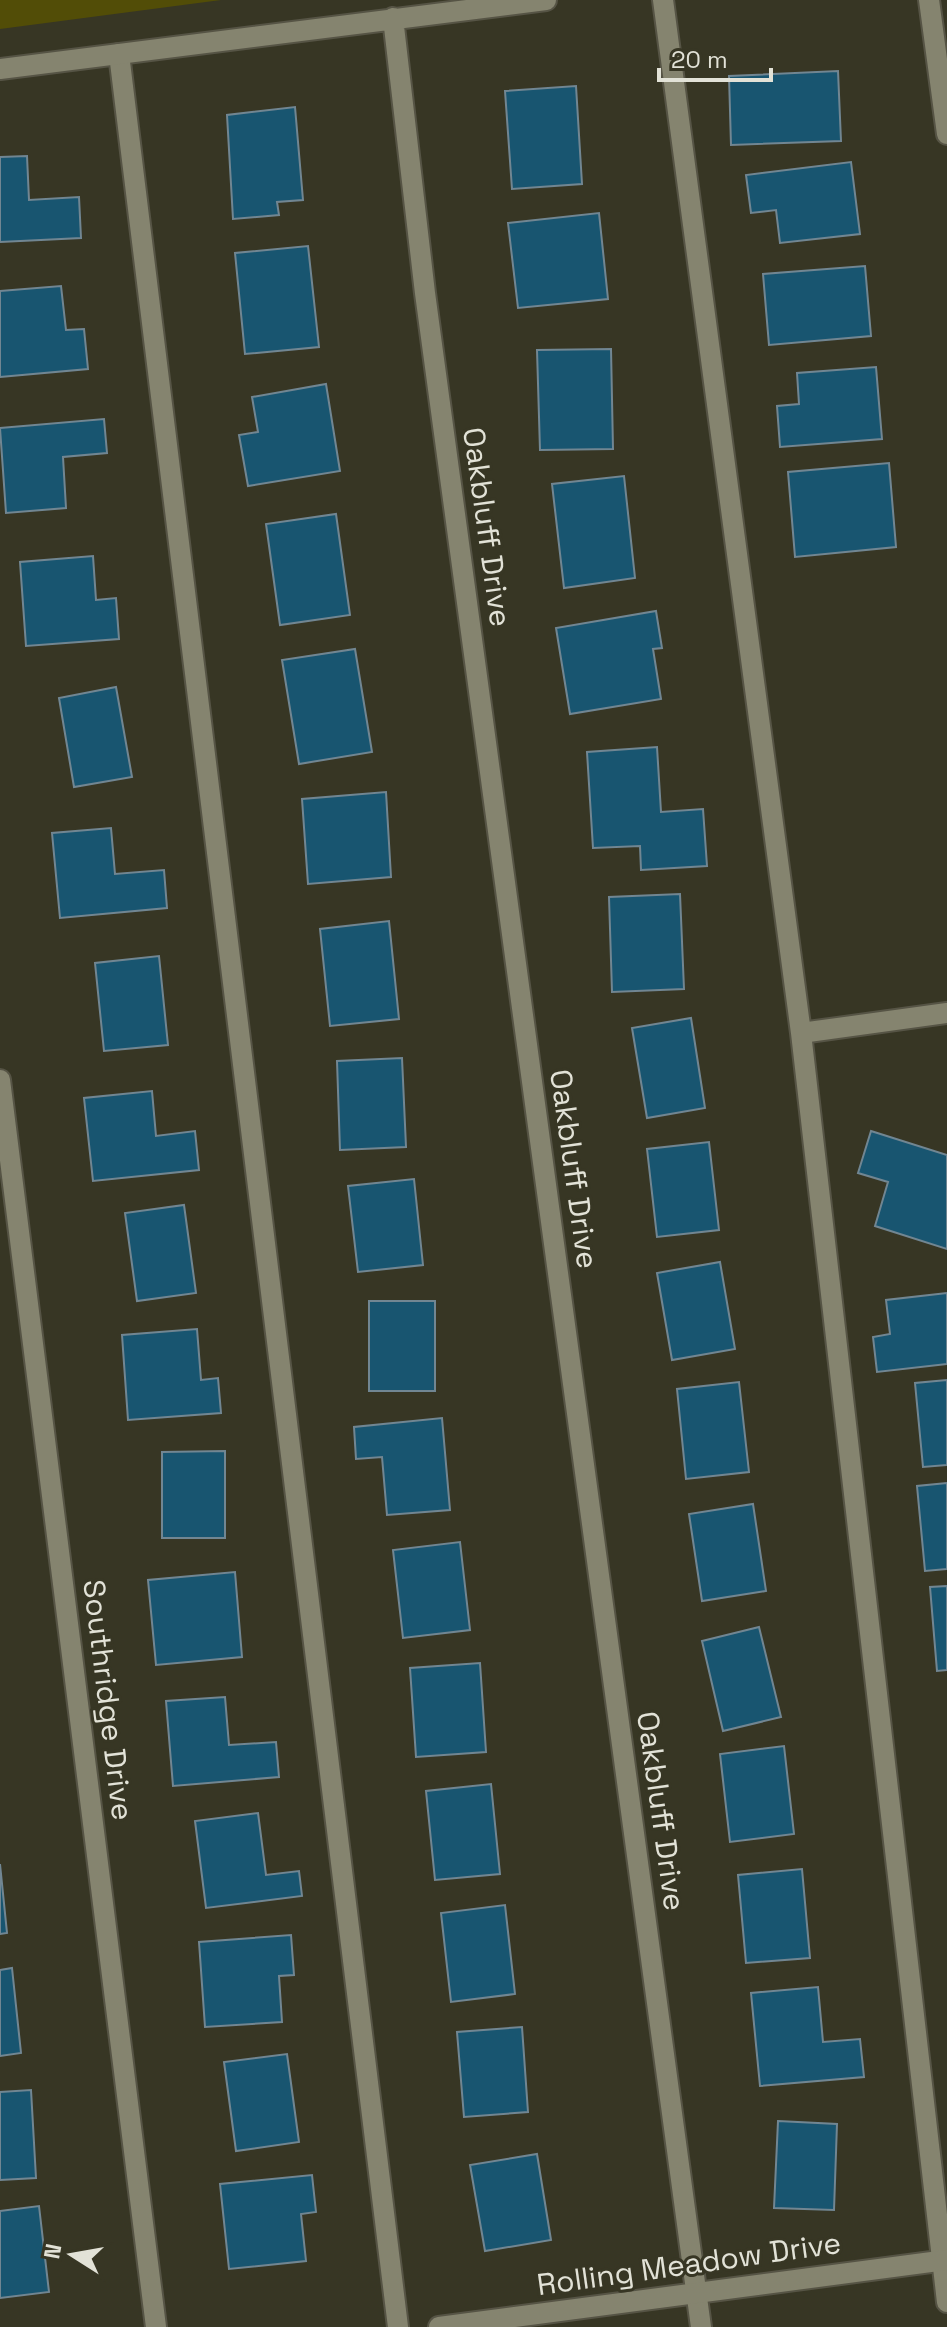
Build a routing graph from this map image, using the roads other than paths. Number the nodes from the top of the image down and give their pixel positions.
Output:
1 (546, 0) edge
2 (663, 0) edge
3 (929, 0) edge
4 (393, 18) junction
5 (119, 54) junction
6 (0, 69) edge
7 (947, 134) edge
8 (947, 1013) edge
9 (801, 1033) junction
10 (0, 1080) edge
11 (944, 2261) edge
12 (696, 2294) junction
13 (947, 2302) edge
14 (156, 2327) edge
15 (398, 2327) edge
16 (439, 2327) edge
17 (701, 2327) edge

1 - 4 street
2 - 9 street
3 - 7 street
4 - 5 street
4 - 12 street, Oakbluff Drive
5 - 6 street
5 - 15 street
8 - 9 street
9 - 11 street
10 - 14 street, Southridge Drive
11 - 12 street, Rolling Meadow Drive
11 - 13 street
12 - 16 street, Rolling Meadow Drive
12 - 17 street, Oakbluff Drive

